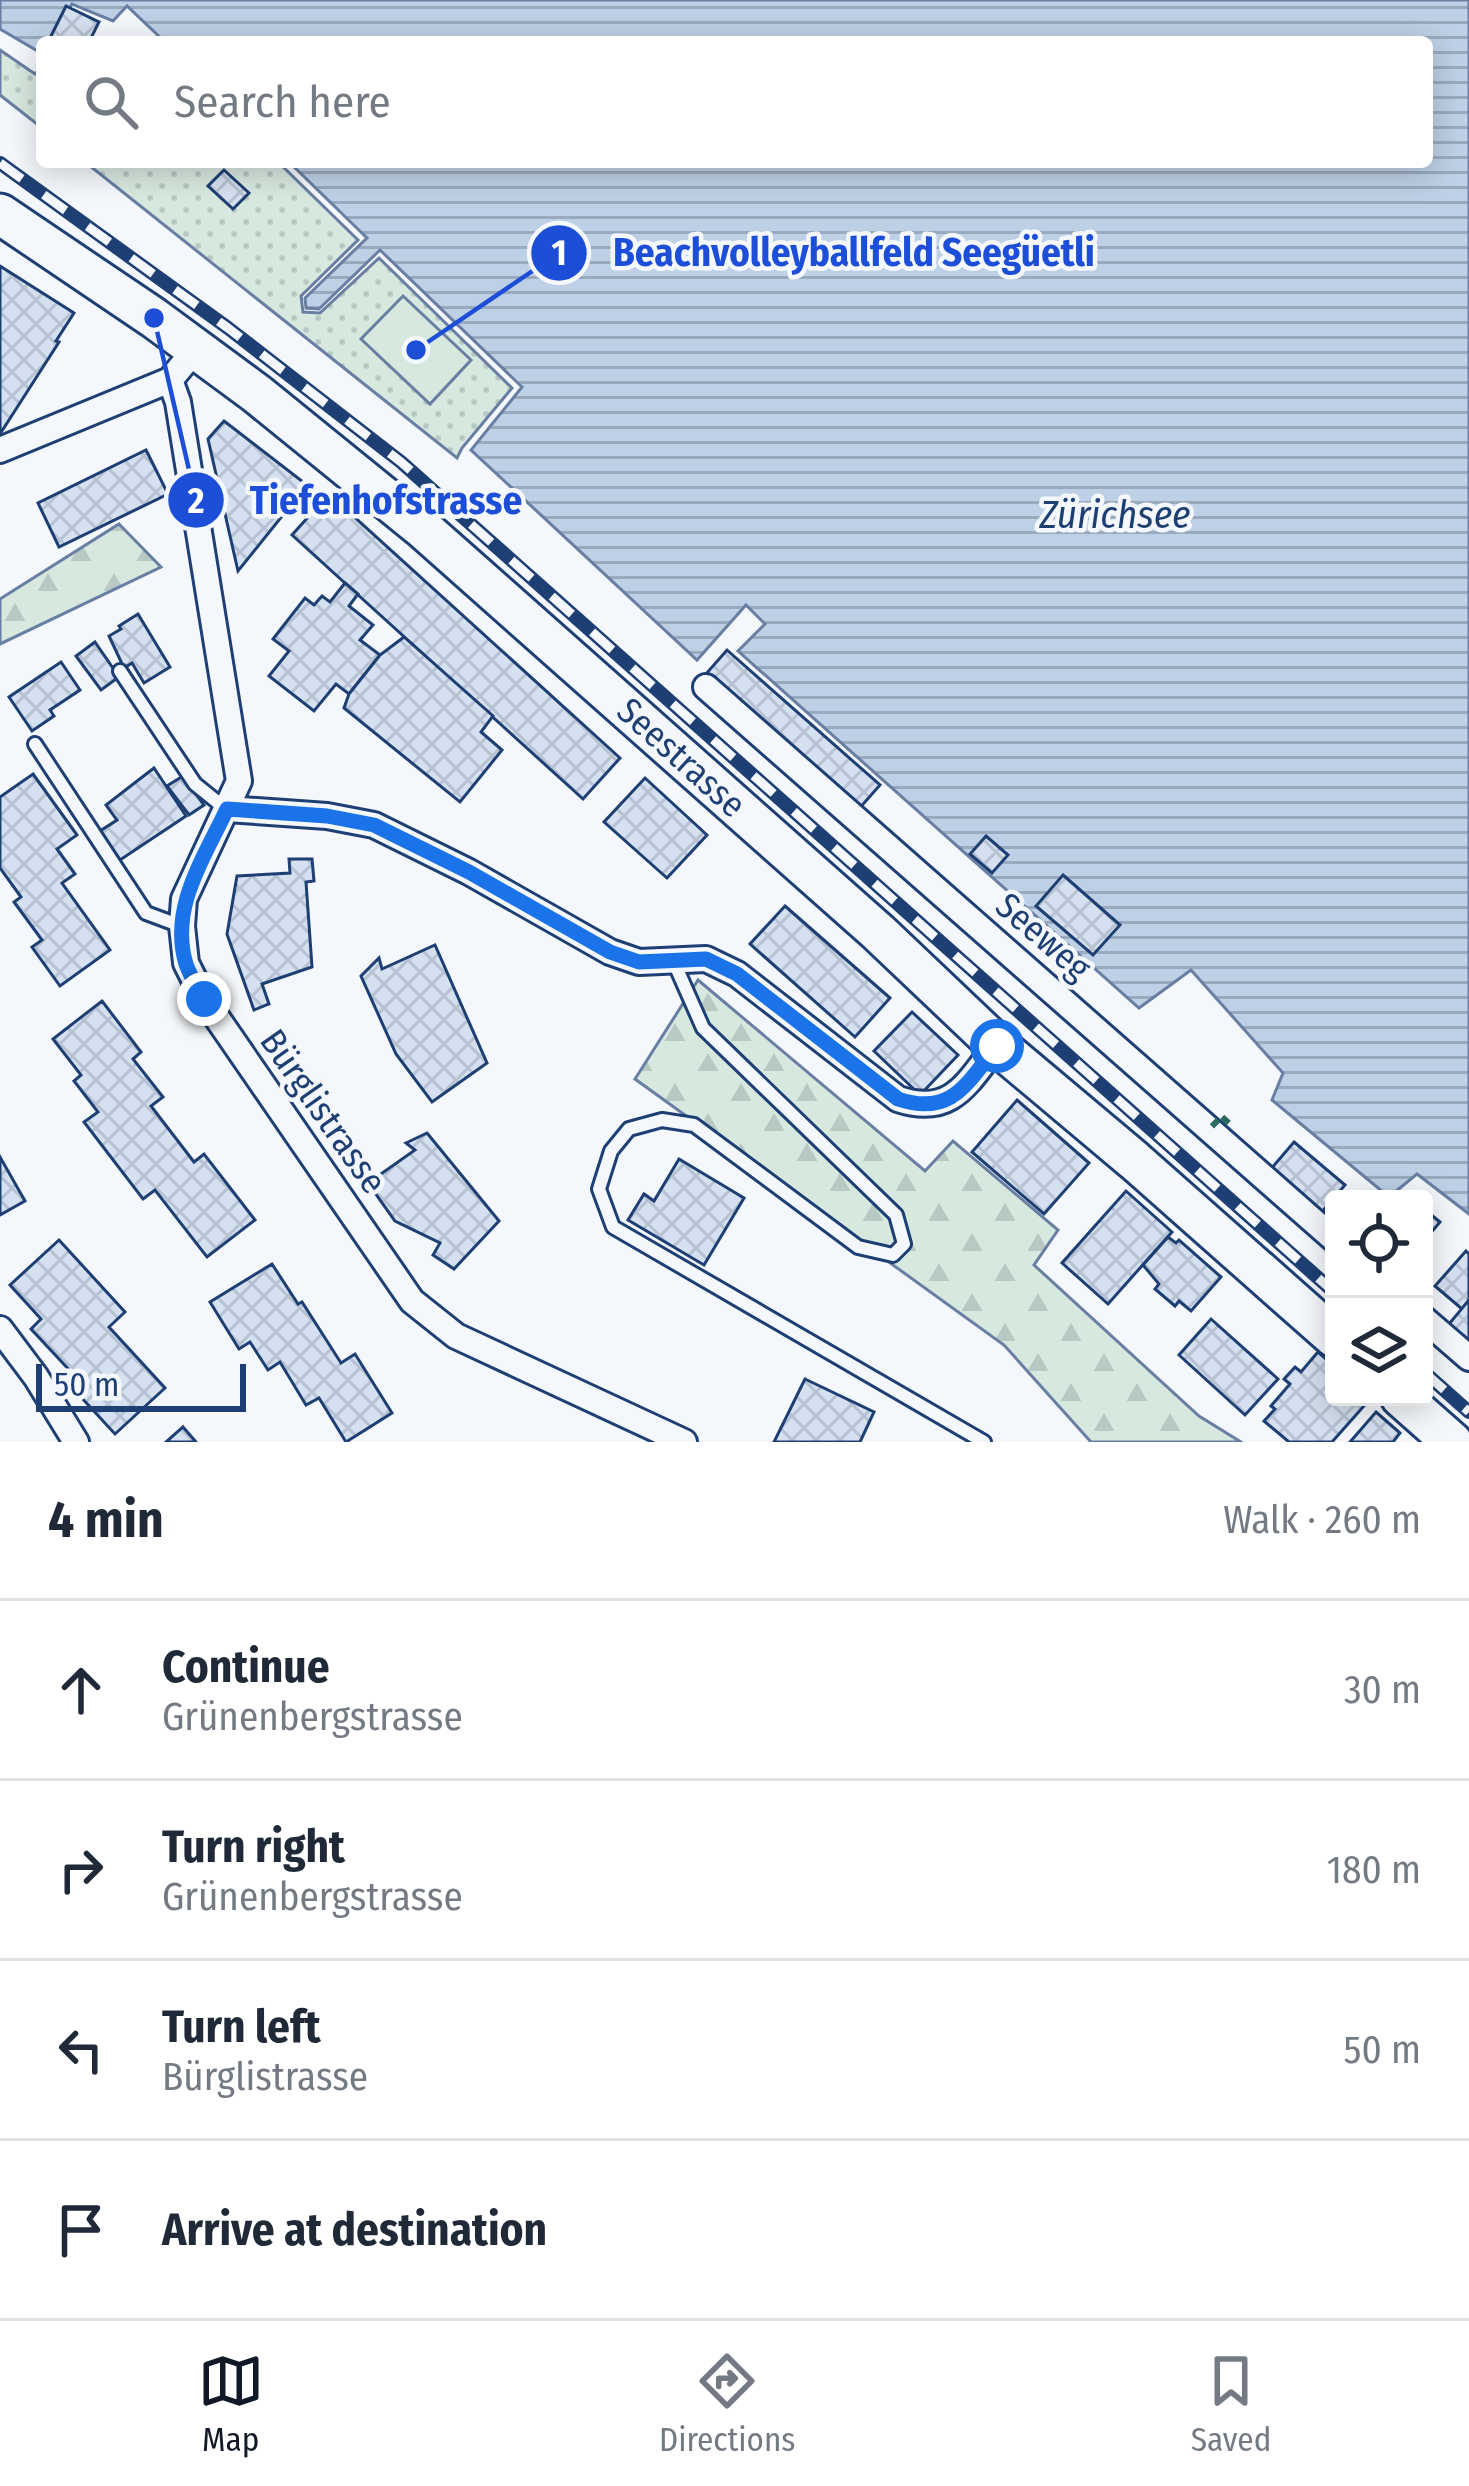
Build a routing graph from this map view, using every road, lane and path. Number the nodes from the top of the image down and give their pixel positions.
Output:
1 (0, 214) edge
2 (183, 365) junction
3 (0, 450) edge
4 (120, 670) dead end
5 (706, 687) dead end
6 (35, 744) dead end
7 (227, 809) junction
8 (182, 926) junction
9 (673, 960) junction
10 (997, 1046) junction
11 (1325, 1231) edge
12 (1433, 1326) edge
13 (0, 1329) edge
14 (1325, 1329) edge
15 (1469, 1358) edge
16 (1411, 1406) edge
17 (76, 1442) edge
18 (684, 1442) edge
19 (983, 1442) edge
20 (1452, 1442) edge

1 - 2 main road, Seestrasse
2 - 3 street
2 - 7 street, Bürglistrasse
2 - 10 main road, Seestrasse
4 - 7 lane
5 - 11 street, Seeweg
6 - 8 lane
7 - 8 street, Bürglistrasse
7 - 9 street
8 - 18 street, Bürglistrasse
9 - 10 street
9 - 19 lane
10 - 14 main road, Seestrasse
12 - 15 street
13 - 17 street
16 - 20 main road

